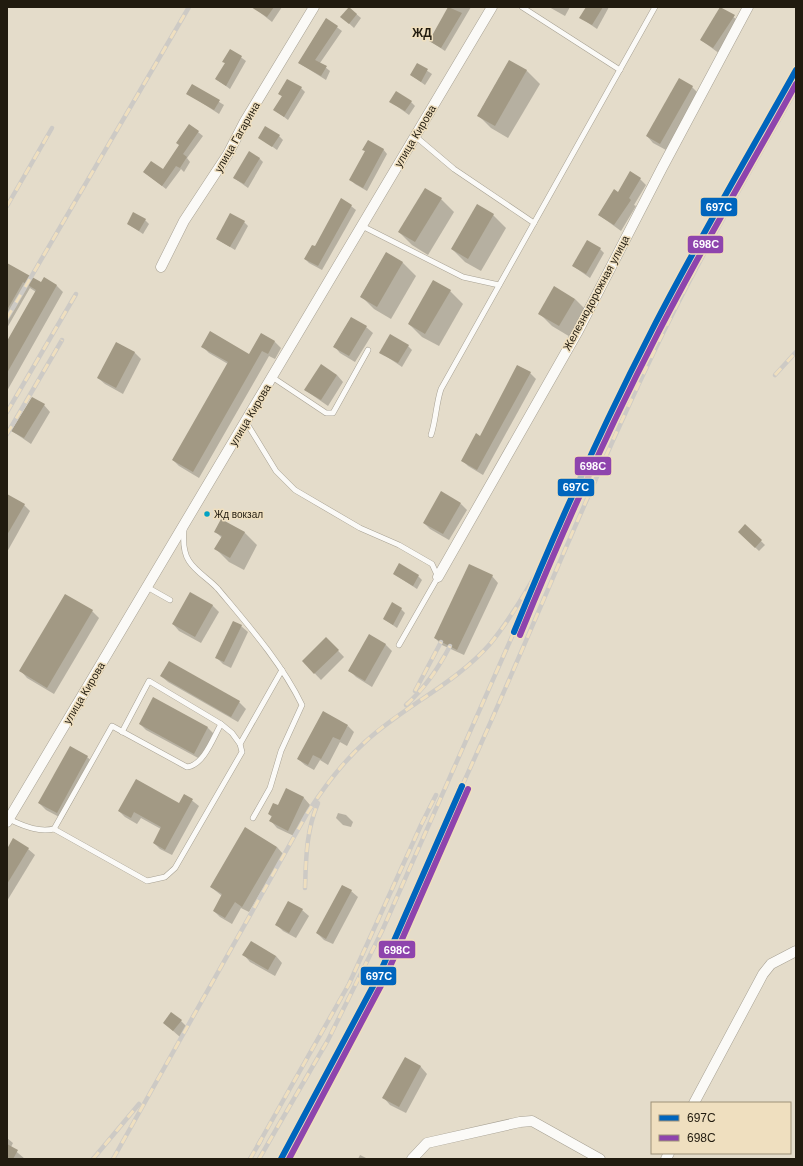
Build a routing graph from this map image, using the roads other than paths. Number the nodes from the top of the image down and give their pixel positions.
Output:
1 (314, 7) edge
2 (492, 7) edge
3 (522, 7) edge
4 (655, 7) edge
5 (748, 7) edge
6 (620, 70) junction
7 (415, 136) junction
8 (534, 223) junction
9 (362, 226) junction
10 (161, 267) dead end
11 (499, 284) junction
12 (368, 350) dead end
13 (272, 377) junction
14 (246, 422) junction
15 (431, 435) dead end
16 (184, 526) junction
17 (438, 577) junction
18 (147, 587) junction
19 (170, 600) dead end
20 (399, 645) dead end
21 (282, 670) junction
22 (221, 724) junction
23 (122, 732) junction
24 (240, 744) junction
25 (253, 818) dead end
26 (10, 821) edge
27 (54, 829) junction
28 (796, 951) edge
29 (695, 1102) edge
30 (412, 1159) edge
31 (600, 1159) edge

1 - 10 street, улица Гагарина
2 - 7 street, улица Кирова
3 - 6 lane
4 - 6 lane
5 - 17 street, Железнодорожная улица
6 - 8 lane
7 - 8 lane
7 - 9 street, улица Кирова
8 - 11 lane
9 - 11 lane
9 - 13 street, улица Кирова
11 - 15 lane
12 - 13 lane
13 - 14 street, улица Кирова
14 - 16 street, улица Кирова
14 - 17 lane
16 - 18 street, улица Кирова
16 - 21 lane
17 - 20 lane
18 - 19 lane
18 - 26 street, улица Кирова
21 - 24 lane
21 - 25 lane
22 - 23 lane
22 - 23 lane
22 - 24 lane
23 - 27 lane
24 - 27 lane
26 - 27 lane
28 - 29 street
30 - 31 street

